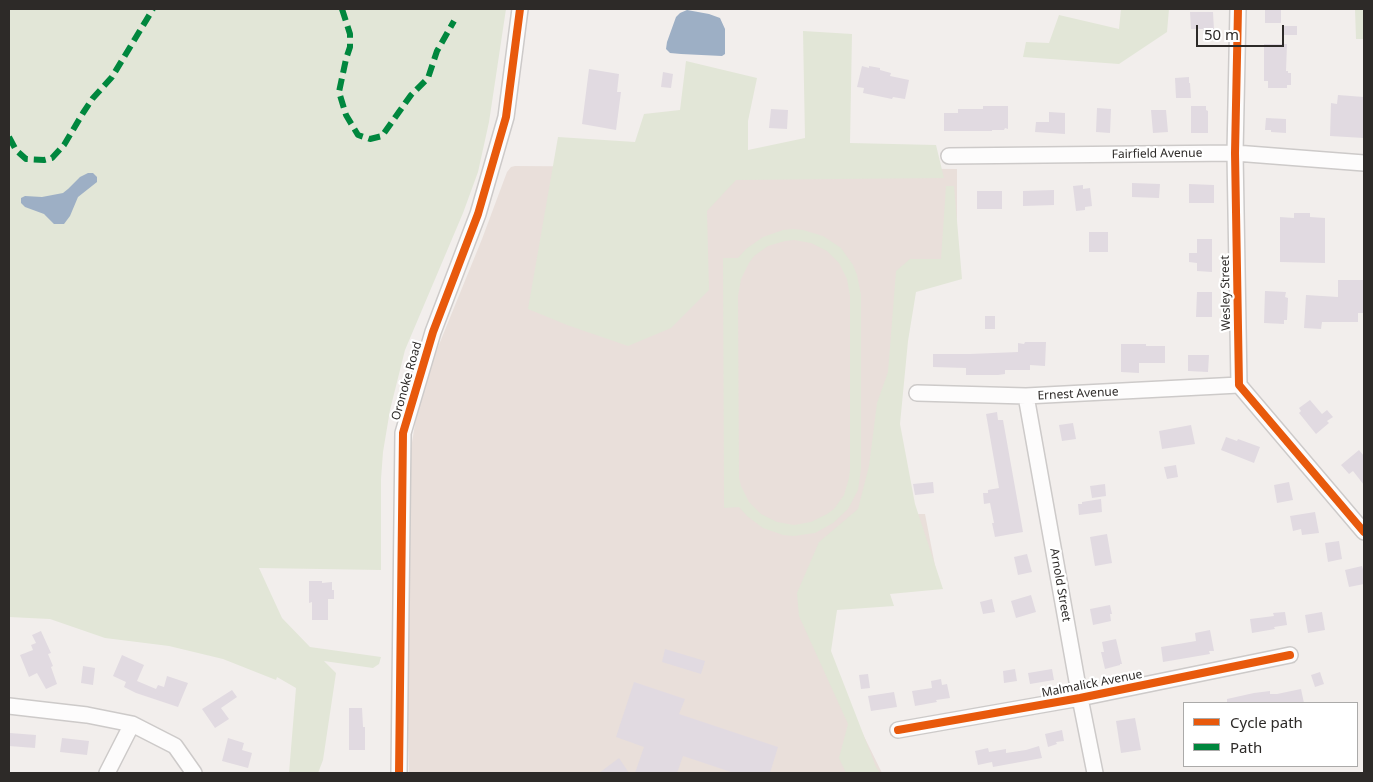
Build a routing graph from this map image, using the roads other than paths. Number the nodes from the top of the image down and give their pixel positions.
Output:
1 (520, 9) edge
2 (1238, 9) edge
3 (1235, 153) junction
4 (949, 156) dead end
5 (1364, 163) edge
6 (1239, 385) junction
7 (917, 393) dead end
8 (1026, 396) junction
9 (1364, 532) edge
10 (1290, 655) dead end
11 (1080, 698) junction
12 (9, 706) edge
13 (132, 724) junction
14 (898, 730) dead end
15 (107, 773) edge
16 (194, 773) edge
17 (399, 773) edge
18 (1095, 773) edge

1 - 17 street, Oronoke Road
2 - 3 street, Wesley Street
3 - 4 street, Fairfield Avenue
3 - 5 street, Fairfield Avenue
3 - 6 street, Wesley Street
6 - 8 street, Ernest Avenue
6 - 9 street
7 - 8 street, Ernest Avenue
8 - 11 street, Arnold Street
10 - 11 street, Malmalick Avenue
11 - 14 street, Malmalick Avenue
11 - 18 street, Arnold Street
12 - 13 street
13 - 15 street
13 - 16 street

